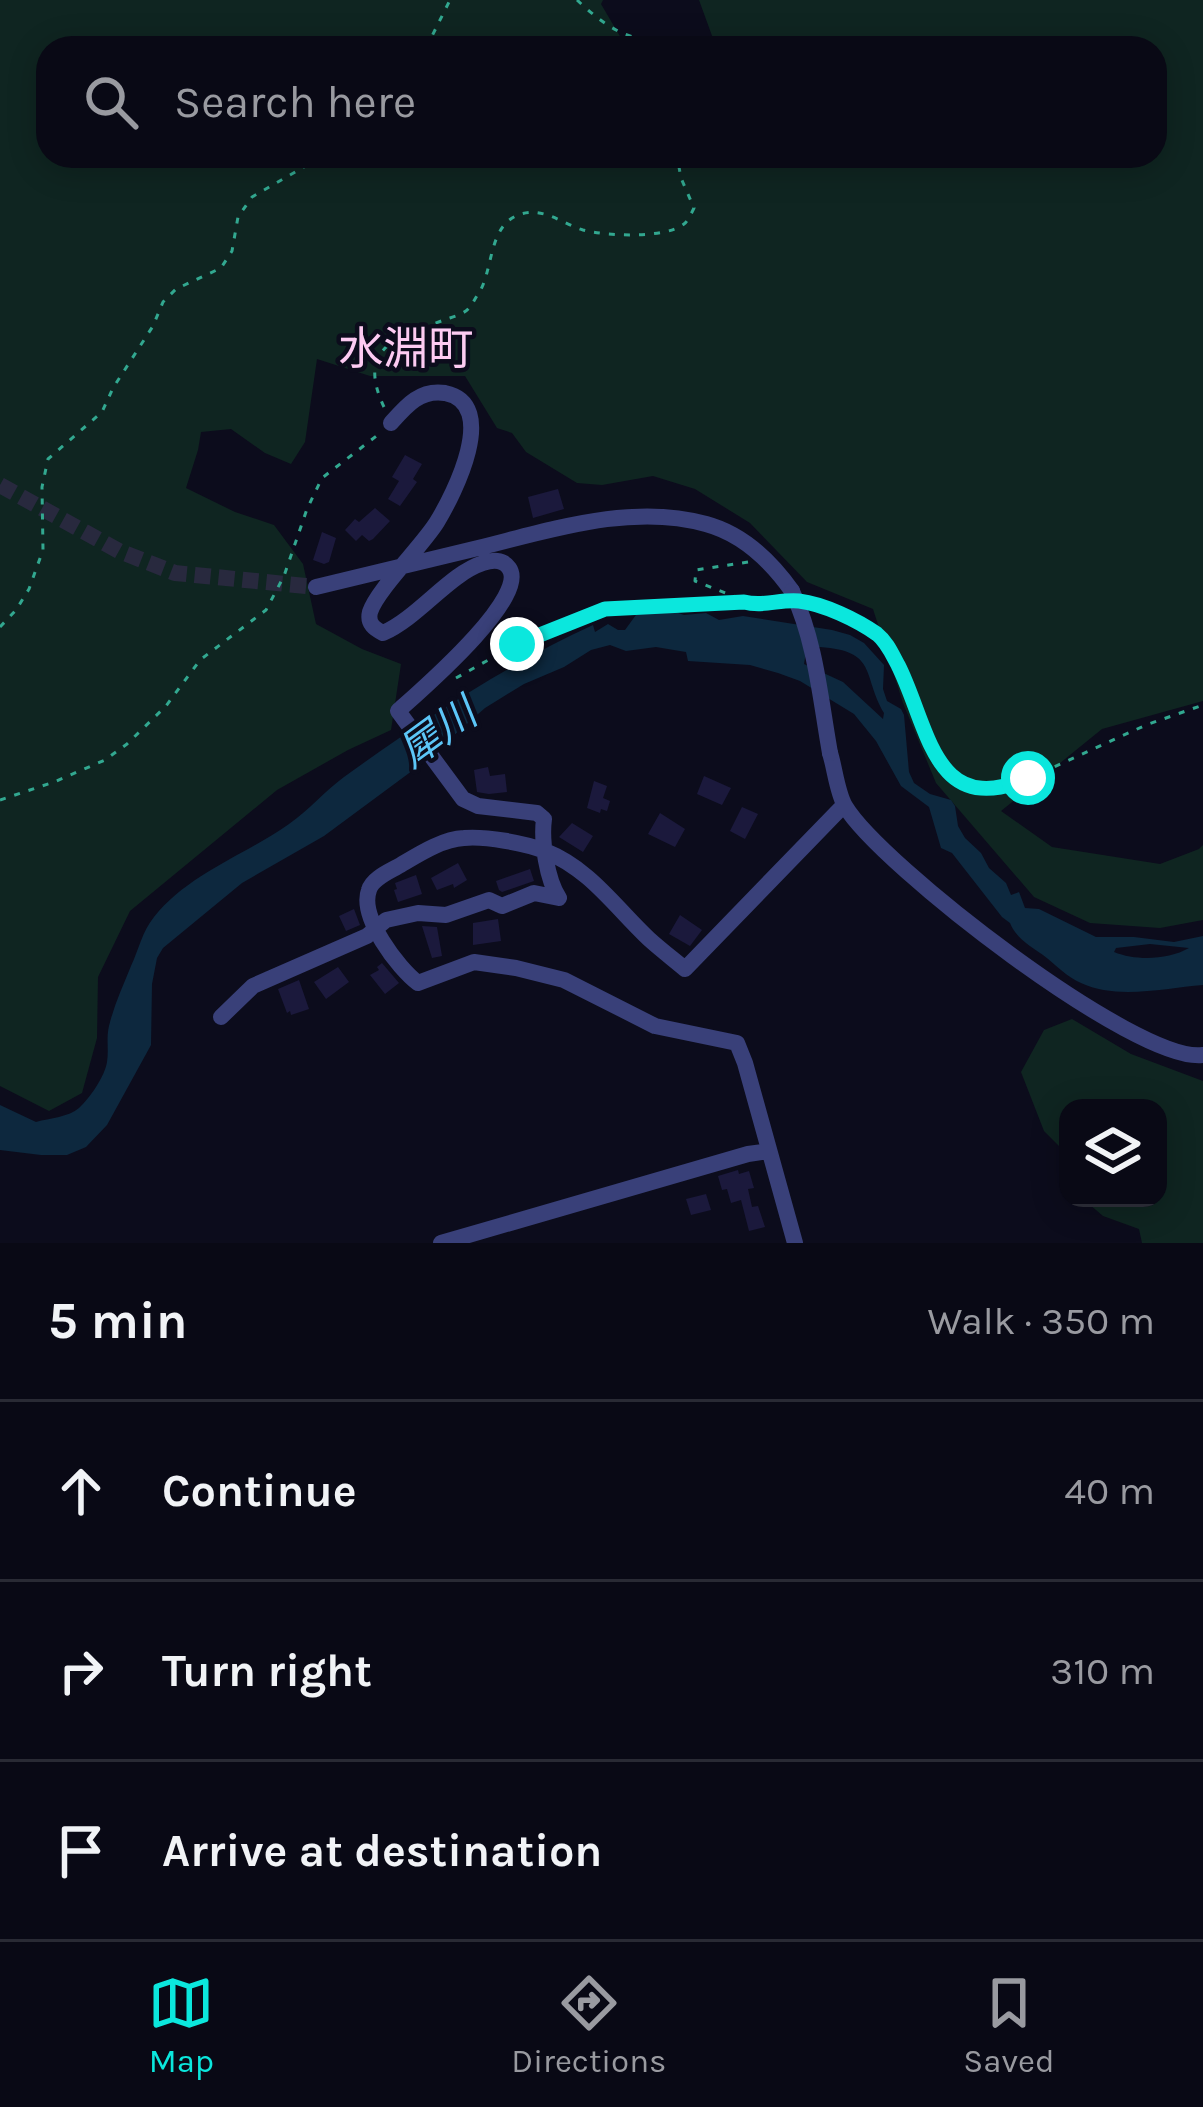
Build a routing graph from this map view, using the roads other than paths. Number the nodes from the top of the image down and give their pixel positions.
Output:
1 (392, 423) road end
2 (404, 566) junction
3 (316, 587) tunnel mouth
4 (844, 805) junction
5 (545, 851) junction
6 (375, 929) junction
7 (221, 1017) dead end
8 (1203, 1055) edge
9 (769, 1151) junction
10 (441, 1243) edge
11 (795, 1243) edge

1 - 2 street
2 - 3 street
2 - 4 street, bridge
2 - 5 street
4 - 5 street
4 - 8 street
5 - 6 street
5 - 6 street
6 - 7 street
6 - 9 street
9 - 10 street
9 - 11 street

